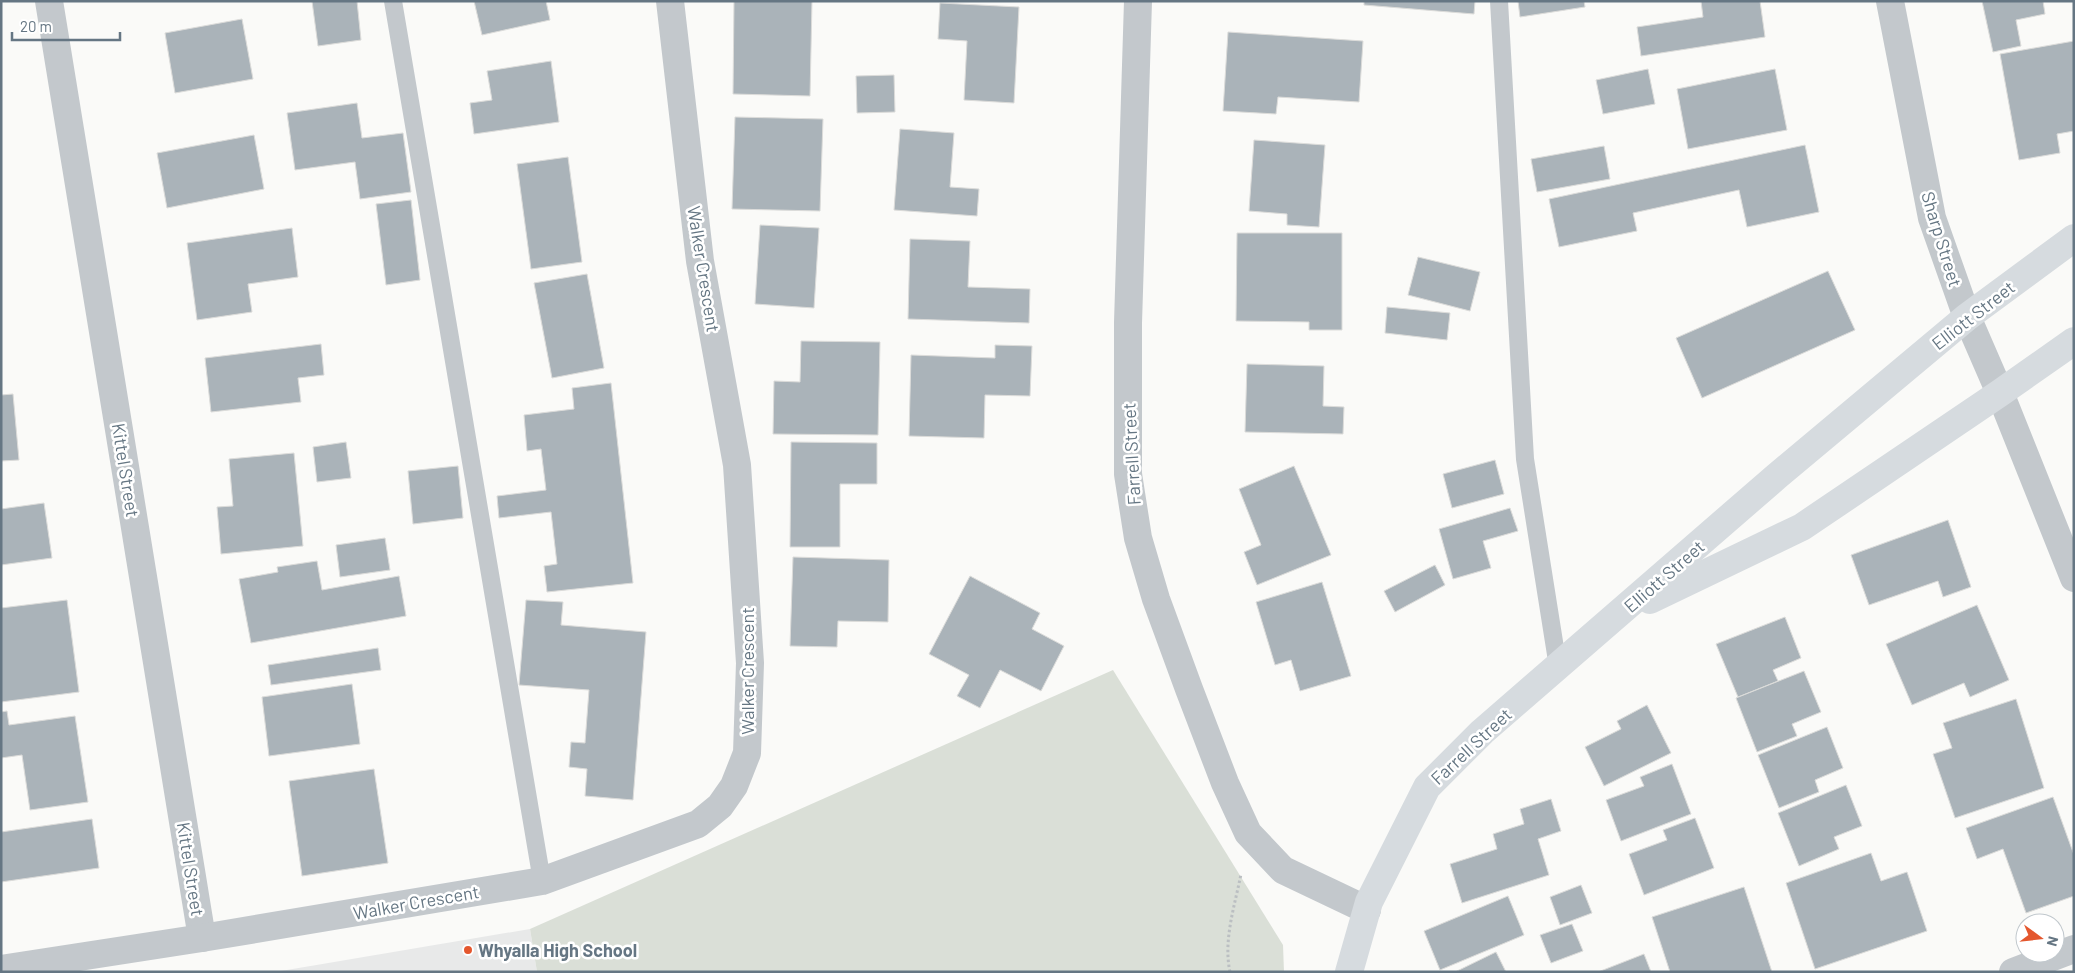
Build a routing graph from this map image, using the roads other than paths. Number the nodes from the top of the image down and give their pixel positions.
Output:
1 (49, 1) edge
2 (393, 1) edge
3 (670, 1) edge
4 (1138, 1) edge
5 (1499, 1) edge
6 (1890, 1) edge
7 (2074, 238) edge
8 (1966, 318) junction
9 (2074, 341) edge
10 (2000, 393) junction
11 (2074, 578) edge
12 (1619, 615) junction
13 (1558, 667) junction
14 (542, 881) junction
15 (1367, 910) junction
16 (202, 938) junction
17 (2074, 950) edge
18 (1, 969) edge
19 (1349, 972) edge
20 (2013, 972) edge

1 - 16 street, Kittel Street
2 - 14 lane
3 - 14 street, Walker Crescent
4 - 15 street, Farrell Street
5 - 13 lane
6 - 8 street, Sharp Street
7 - 8 main road, Elliott Street
8 - 10 street, Sharp Street
8 - 12 main road, Elliott Street
9 - 10 main road, Elliott Street
10 - 11 street, Sharp Street
10 - 12 main road, Elliott Street
12 - 13 main road, Farrell Street
13 - 15 main road, Farrell Street
14 - 16 street, Walker Crescent
15 - 19 main road, Farrell Street
16 - 18 street, Walker Crescent
17 - 20 street

